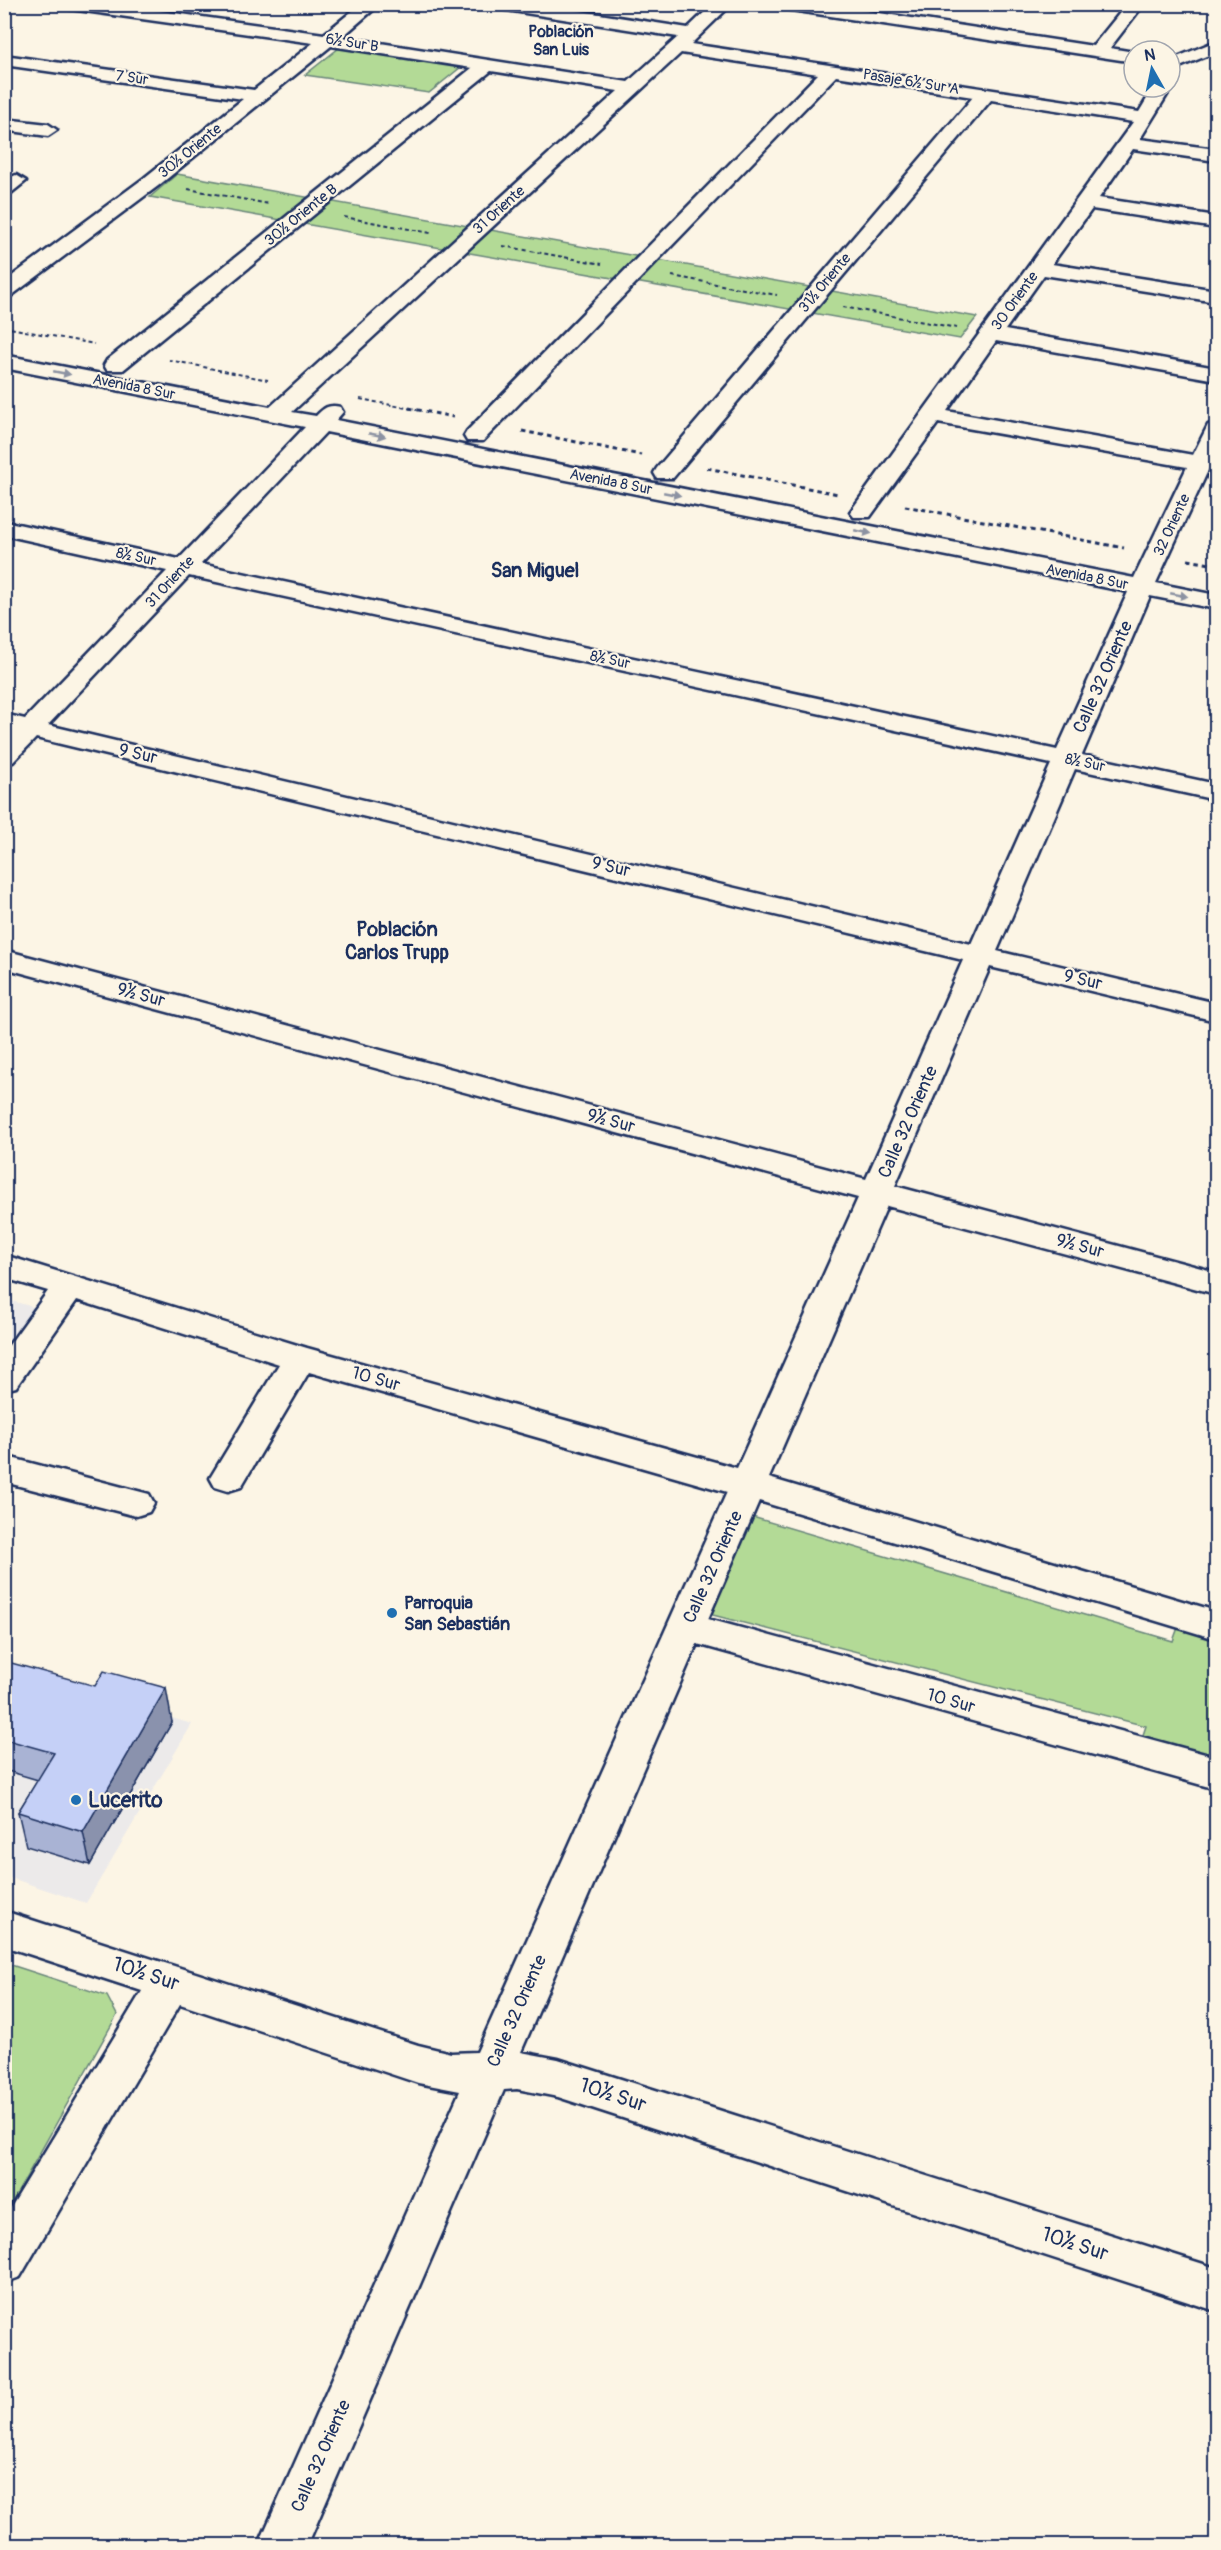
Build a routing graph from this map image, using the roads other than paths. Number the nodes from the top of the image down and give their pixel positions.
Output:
1 (70, 4) edge
2 (372, 4) edge
3 (500, 4) edge
4 (724, 4) edge
5 (784, 4) edge
6 (1136, 4) edge
7 (877, 11) edge
8 (692, 34) junction
9 (329, 40) junction
10 (1216, 46) edge
11 (677, 47) junction
12 (1099, 50) junction
13 (1122, 55) edge
14 (4, 60) edge
15 (1182, 61) edge
16 (488, 65) junction
17 (832, 70) junction
18 (633, 88) junction
19 (986, 94) junction
20 (259, 96) junction
21 (1156, 99) edge
22 (1144, 118) junction
23 (4, 124) edge
24 (48, 130) dead end
25 (1128, 143) junction
26 (1216, 155) edge
27 (1087, 202) junction
28 (1216, 222) edge
29 (1038, 268) junction
30 (4, 292) edge
31 (1216, 296) edge
32 (990, 334) junction
33 (4, 344) edge
34 (123, 359) junction
35 (4, 361) edge
36 (1216, 374) edge
37 (290, 401) junction
38 (932, 415) junction
39 (328, 416) junction
40 (481, 430) junction
41 (1216, 430) edge
42 (670, 467) junction
43 (1197, 471) junction
44 (1216, 484) edge
45 (867, 506) junction
46 (4, 528) edge
47 (184, 567) junction
48 (1150, 570) junction
49 (1216, 581) edge
50 (1216, 602) edge
51 (18, 725) edge
52 (4, 756) edge
53 (1067, 759) junction
54 (1216, 792) edge
55 (981, 956) junction
56 (4, 959) edge
57 (1216, 1012) edge
58 (877, 1192) junction
59 (4, 1266) edge
60 (1216, 1282) edge
61 (70, 1286) junction
62 (300, 1358) junction
63 (4, 1378) edge
64 (4, 1469) edge
65 (228, 1478) dead end
66 (750, 1485) junction
67 (136, 1503) dead end
68 (1216, 1625) edge
69 (686, 1627) junction
70 (1216, 1773) edge
71 (4, 1928) edge
72 (170, 1983) junction
73 (490, 2072) junction
74 (4, 2262) edge
75 (1216, 2290) edge
76 (282, 2546) edge

1 - 9 street, 6½ Sur B
2 - 9 street, 30½ Oriente
3 - 8 street
4 - 8 street, 31 Oriente
5 - 7 street
6 - 12 street
7 - 12 street
8 - 11 street, 31 Oriente
9 - 16 street, 6½ Sur B
9 - 20 street, 30½ Oriente
10 - 15 street
11 - 17 street, Pasaje 6½ Sur A
11 - 18 street, 31 Oriente
12 - 13 street
14 - 20 street, 7 Sur
16 - 18 street, 6½ Sur B
16 - 34 street, 30½ Oriente B
17 - 19 street, Pasaje 6½ Sur A
17 - 40 street
18 - 37 street, 31 Oriente
19 - 22 street, Pasaje 6½ Sur A
19 - 42 street, 31½ Oriente
20 - 30 street, 30½ Oriente
21 - 22 street, 30 Oriente
22 - 25 street, 30 Oriente
23 - 24 street
25 - 26 street
25 - 27 street, 30 Oriente
27 - 28 street
27 - 29 street, 30 Oriente
29 - 31 street
29 - 32 street, 30 Oriente
32 - 36 street
32 - 38 street, 30 Oriente
33 - 34 street, Avenida 8 Sur
34 - 37 street, Avenida 8 Sur
35 -> 37 street, Avenida 8 Sur
37 - 39 street, Avenida 8 Sur
38 - 43 street
38 - 45 street, 30 Oriente
39 - 40 street, Avenida 8 Sur
39 - 47 street, 31 Oriente
39 -> 48 street, Avenida 8 Sur
40 - 42 street, Avenida 8 Sur
41 - 43 street, 32 Oriente
42 - 45 street, Avenida 8 Sur
43 - 44 street
43 - 48 street, 32 Oriente
45 - 48 street, Avenida 8 Sur
46 - 47 street, 8½ Sur
47 - 51 street, 31 Oriente
47 - 53 street, 8½ Sur
48 - 49 street, Avenida 8 Sur
48 -> 50 street, Avenida 8 Sur
48 - 53 street, Calle 32 Oriente
51 - 52 street, 31 Oriente
51 - 55 street, 9 Sur
53 - 54 street, 8½ Sur
53 - 55 street, Calle 32 Oriente
55 - 57 street, 9 Sur
55 - 58 street, Calle 32 Oriente
56 - 58 street, 9½ Sur
58 - 60 street, 9½ Sur
58 - 66 street, Calle 32 Oriente
59 - 61 street, 10 Sur
61 - 62 street, 10 Sur
61 - 63 street
62 - 65 street
62 - 66 street, 10 Sur
64 - 67 street
66 - 68 street, 10 Sur
66 - 69 street, Calle 32 Oriente
69 - 70 street, 10 Sur
69 - 73 street, Calle 32 Oriente
71 - 72 street, 10½ Sur
72 - 73 street, 10½ Sur
72 - 74 street
73 - 75 street, 10½ Sur
73 - 76 street, Calle 32 Oriente

